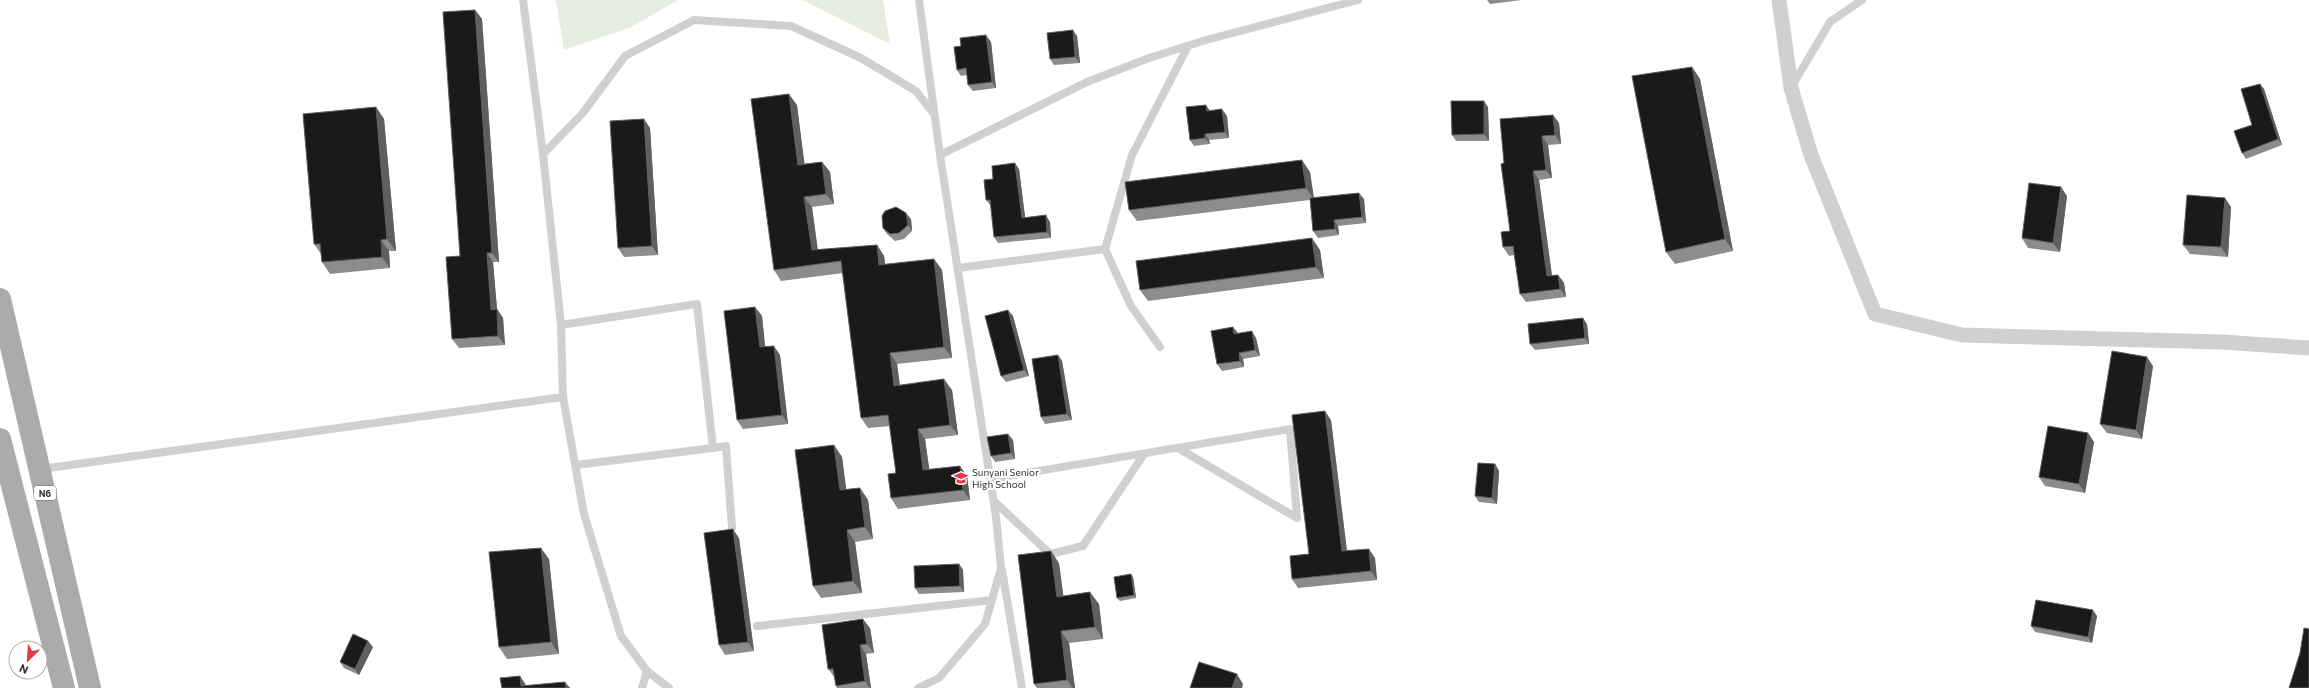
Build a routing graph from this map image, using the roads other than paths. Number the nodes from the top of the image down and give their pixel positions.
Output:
1 (523, 0) edge
2 (919, 0) edge
3 (1358, 0) edge
4 (1779, 0) edge
5 (1862, 0) edge
6 (1188, 46) junction
7 (1791, 88) junction
8 (935, 115) junction
9 (543, 154) junction
10 (940, 155) junction
11 (1105, 249) junction
12 (958, 268) junction
13 (0, 299) edge
14 (561, 325) junction
15 (1160, 347) dead end
16 (2309, 348) edge
17 (563, 397) junction
18 (0, 439) edge
19 (713, 448) junction
20 (1178, 448) junction
21 (1144, 454) junction
22 (576, 465) junction
23 (40, 470) junction
24 (991, 479) junction
25 (994, 500) junction
26 (732, 528) edge
27 (1001, 568) junction
28 (992, 600) junction
29 (757, 626) dead end
30 (647, 671) junction
31 (64, 688) edge
32 (90, 688) edge
33 (642, 688) edge
34 (668, 688) edge
35 (918, 688) edge
36 (1022, 688) edge

1 - 9 lane
2 - 8 lane
3 - 6 lane
4 - 7 street
5 - 7 lane
6 - 10 lane
6 - 11 lane
7 - 16 street
8 - 9 lane
8 - 10 lane
9 - 14 lane
10 - 12 lane
11 - 12 lane
11 - 15 lane
12 - 24 lane
13 - 23 main road, N6
14 - 17 lane
14 - 19 lane
17 - 22 lane
17 - 23 lane
18 - 31 main road
19 - 22 lane
19 - 26 lane
20 - 20 lane
20 - 21 lane
21 - 24 lane
21 - 25 lane
22 - 30 lane
23 - 32 main road, N6
24 - 25 lane
25 - 27 lane
27 - 28 lane
27 - 36 lane
28 - 29 lane
28 - 35 lane
30 - 33 lane
30 - 34 lane

